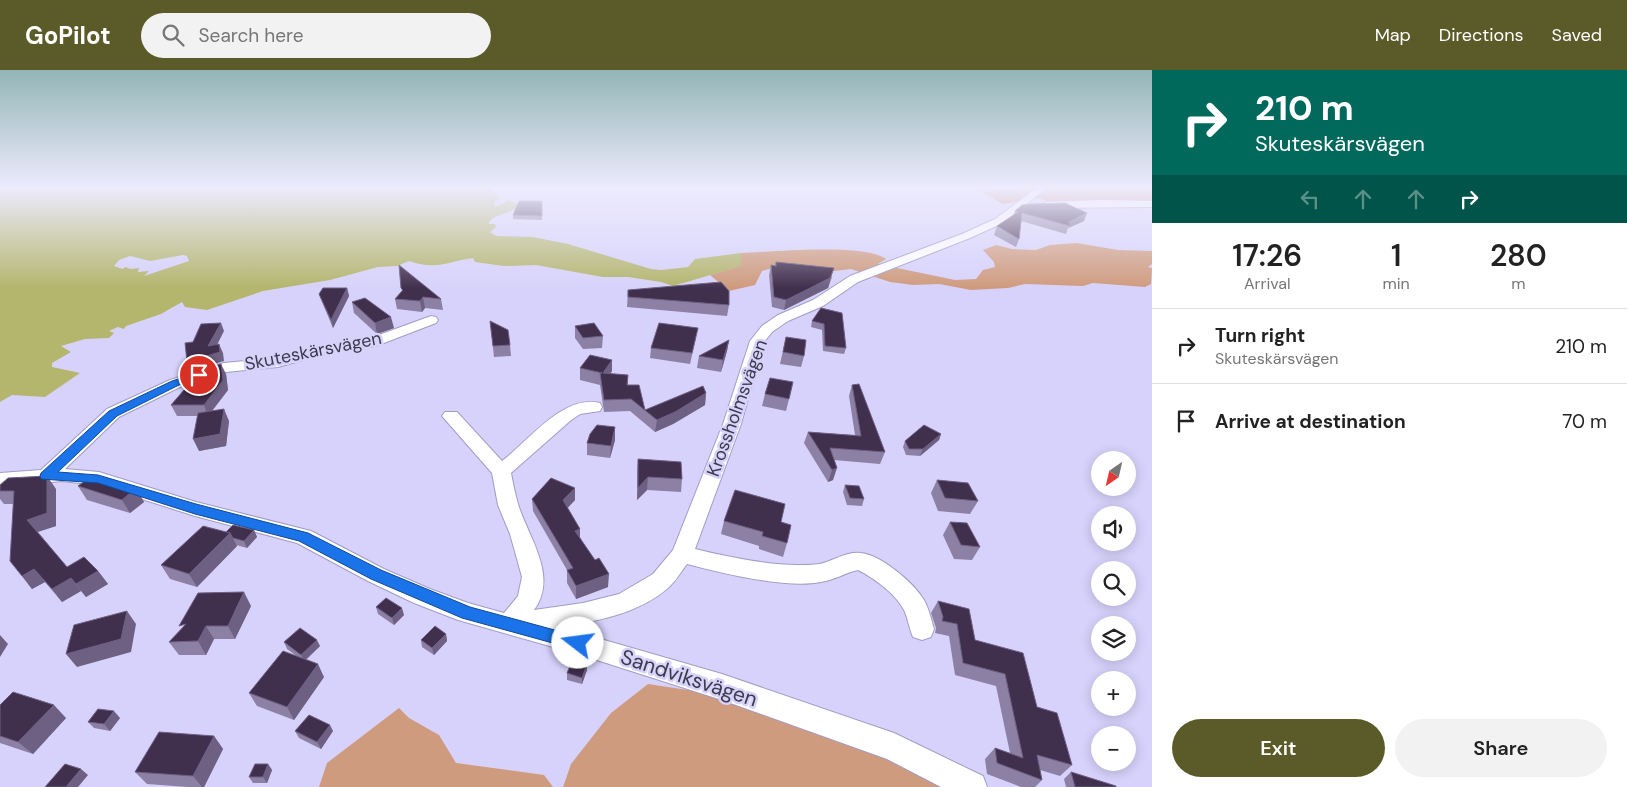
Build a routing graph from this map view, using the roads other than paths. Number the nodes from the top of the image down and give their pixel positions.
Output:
1 (998, 221) edge
2 (432, 320) dead end
3 (594, 407) dead end
4 (451, 416) dead end
5 (501, 471) junction
6 (46, 476) junction
7 (0, 480) edge
8 (682, 554) junction
9 (510, 624) junction
10 (922, 629) dead end
11 (972, 787) edge

1 - 8 street, Krossholmsvägen
2 - 6 street, Skuteskärsvägen
3 - 5 street
4 - 5 street
5 - 9 street
6 - 7 street, Sandviksvägen
6 - 9 street, Sandviksvägen
8 - 9 street, Krossholmsvägen
8 - 10 street
9 - 11 street, Sandviksvägen

